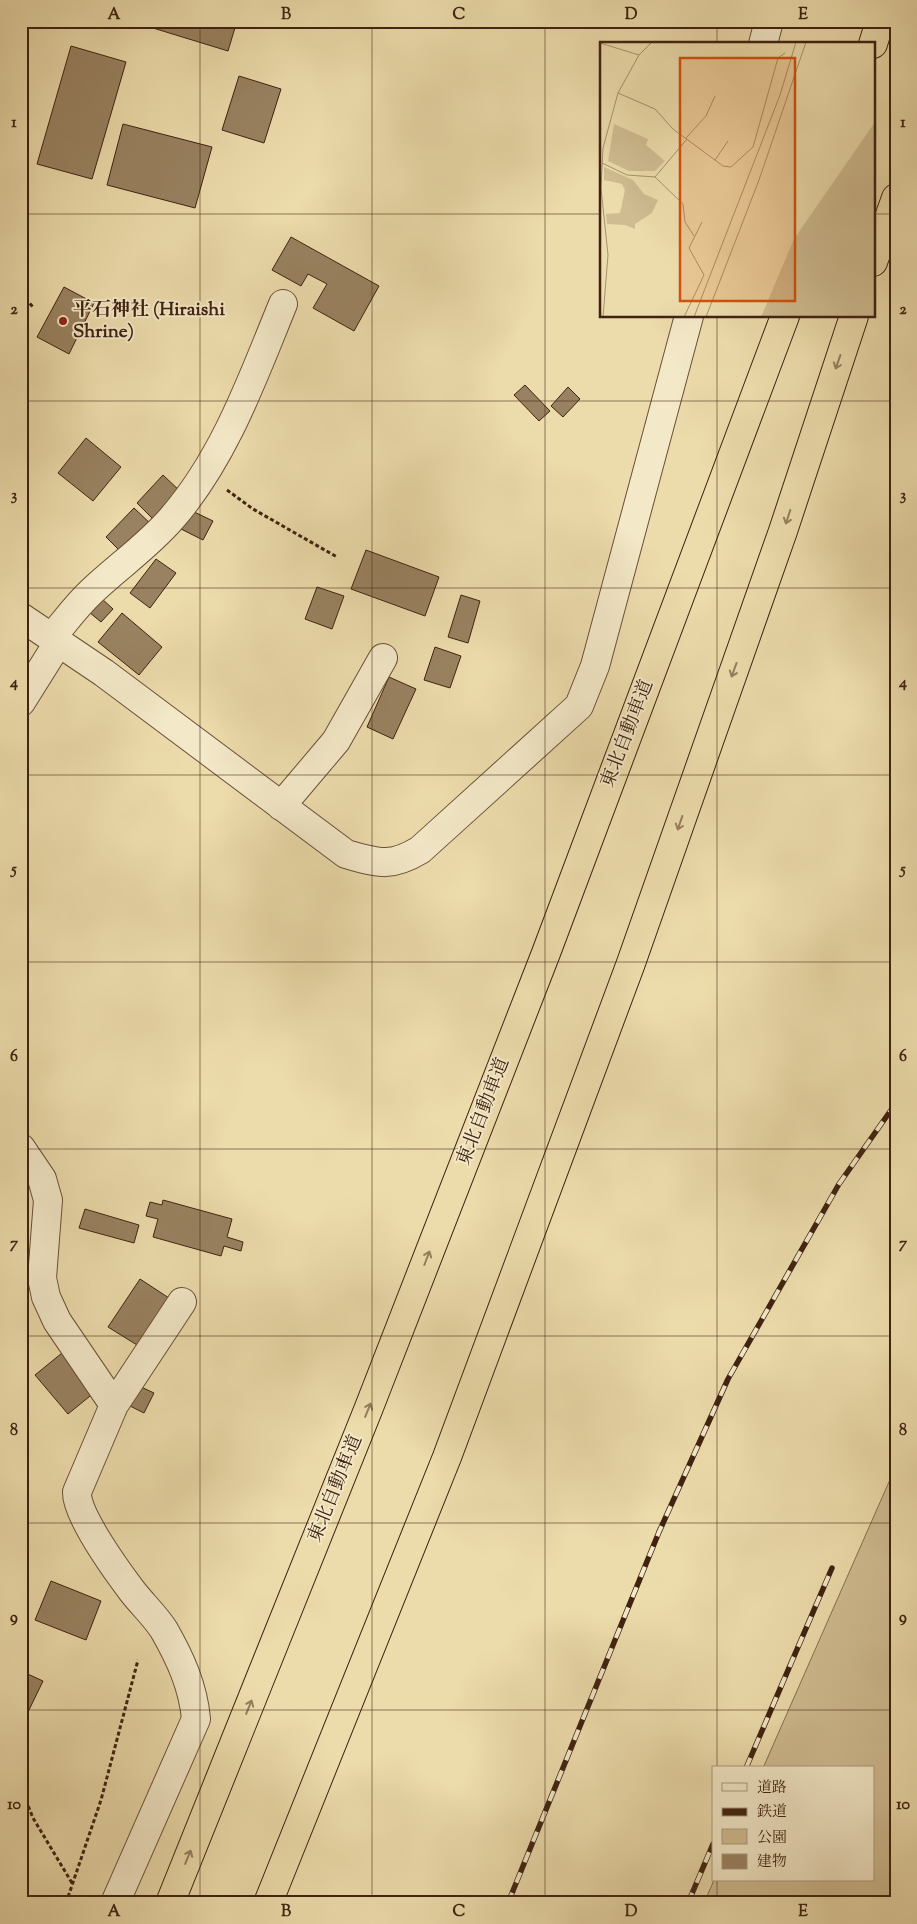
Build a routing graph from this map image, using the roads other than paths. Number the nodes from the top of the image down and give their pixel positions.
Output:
1 (769, 21) edge
2 (880, 21) edge
3 (764, 42) edge
4 (874, 42) edge
5 (896, 198) edge
6 (874, 259) edge
7 (283, 304) dead end
8 (688, 318) edge
9 (784, 318) edge
10 (853, 318) edge
11 (21, 617) edge
12 (54, 640) junction
13 (382, 658) dead end
14 (21, 702) edge
15 (281, 806) junction
16 (21, 1148) edge
17 (182, 1302) dead end
18 (114, 1405) junction
19 (116, 1903) edge
20 (170, 1903) edge
21 (268, 1903) edge

1 - 3 street
2 - 4 highway
5 - 6 highway
7 - 12 street
8 - 15 street
20 -> 9 highway, 東北自動車道
10 -> 21 highway
11 - 12 street
12 - 14 street
12 - 15 street
13 - 15 street
16 - 18 street
17 - 18 street
18 - 19 street

